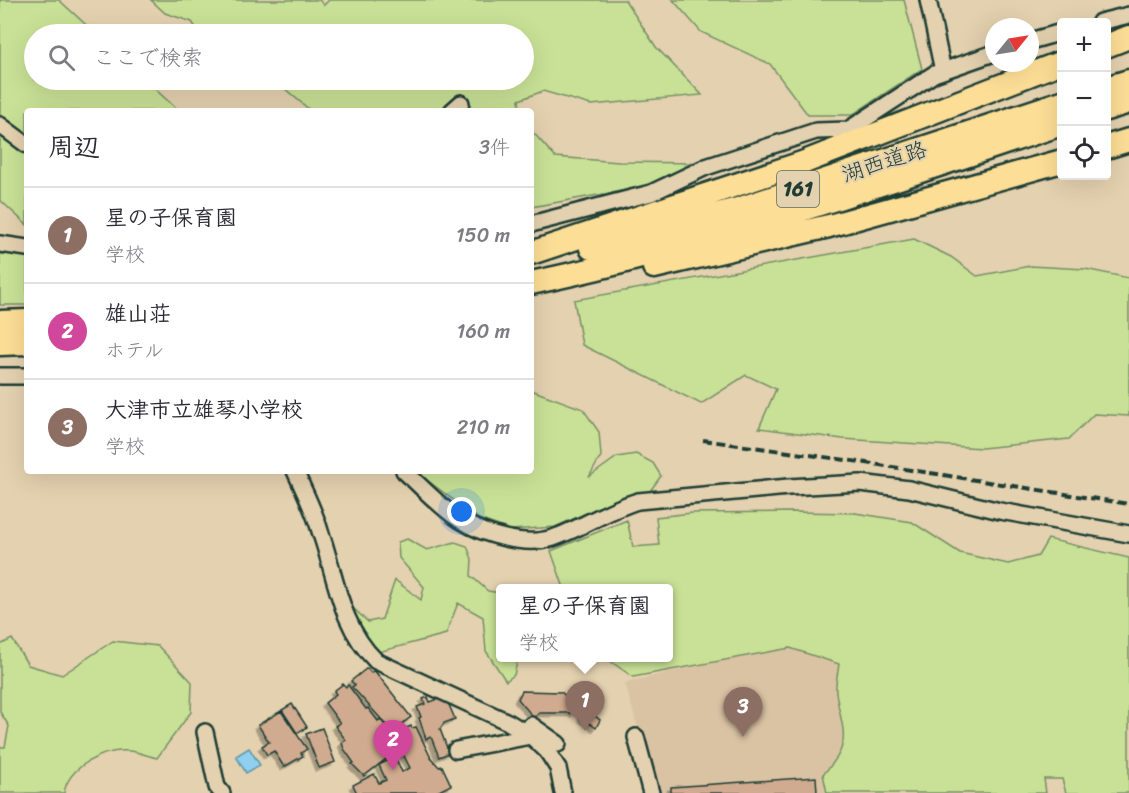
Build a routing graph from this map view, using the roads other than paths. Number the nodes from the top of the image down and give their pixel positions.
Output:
1 (928, 0) edge
2 (1129, 15) edge
3 (1111, 20) edge
4 (1057, 33) edge
5 (1129, 37) edge
6 (1039, 38) edge
7 (1111, 44) edge
8 (985, 56) edge
9 (1057, 65) edge
10 (943, 71) junction
11 (1129, 81) edge
12 (1111, 87) edge
13 (1129, 102) edge
14 (1057, 104) edge
15 (1111, 108) edge
16 (0, 125) edge
17 (1057, 126) edge
18 (1129, 140) edge
19 (24, 143) edge
20 (1111, 146) edge
21 (1057, 162) edge
22 (534, 223) edge
23 (0, 244) edge
24 (24, 248) edge
25 (534, 252) edge
26 (534, 262) edge
27 (534, 282) edge
28 (534, 288) edge
29 (24, 321) edge
30 (0, 322) edge
31 (24, 343) edge
32 (0, 344) edge
33 (0, 376) edge
34 (24, 376) edge
35 (296, 474) edge
36 (407, 474) edge
37 (1129, 534) edge
38 (205, 732) dead end
39 (528, 733) junction
40 (636, 737) dead end
41 (558, 744) dead end
42 (456, 750) dead end
43 (222, 793) edge
44 (563, 793) edge
45 (651, 793) edge

1 - 10 street
2 - 3 street
4 - 6 street
5 - 7 highway
8 - 10 street
9 - 25 highway
10 - 22 street
11 - 12 highway
13 - 15 highway
14 - 26 highway, 湖西道路 / 161
16 - 19 street
17 - 27 highway, 湖西道路 / 161
18 - 20 highway
21 - 28 highway
23 - 24 street
29 - 30 highway
31 - 32 highway
33 - 34 street
35 - 39 street
36 - 37 street
38 - 43 street
39 - 41 street
39 - 42 street
39 - 44 street
40 - 45 street

